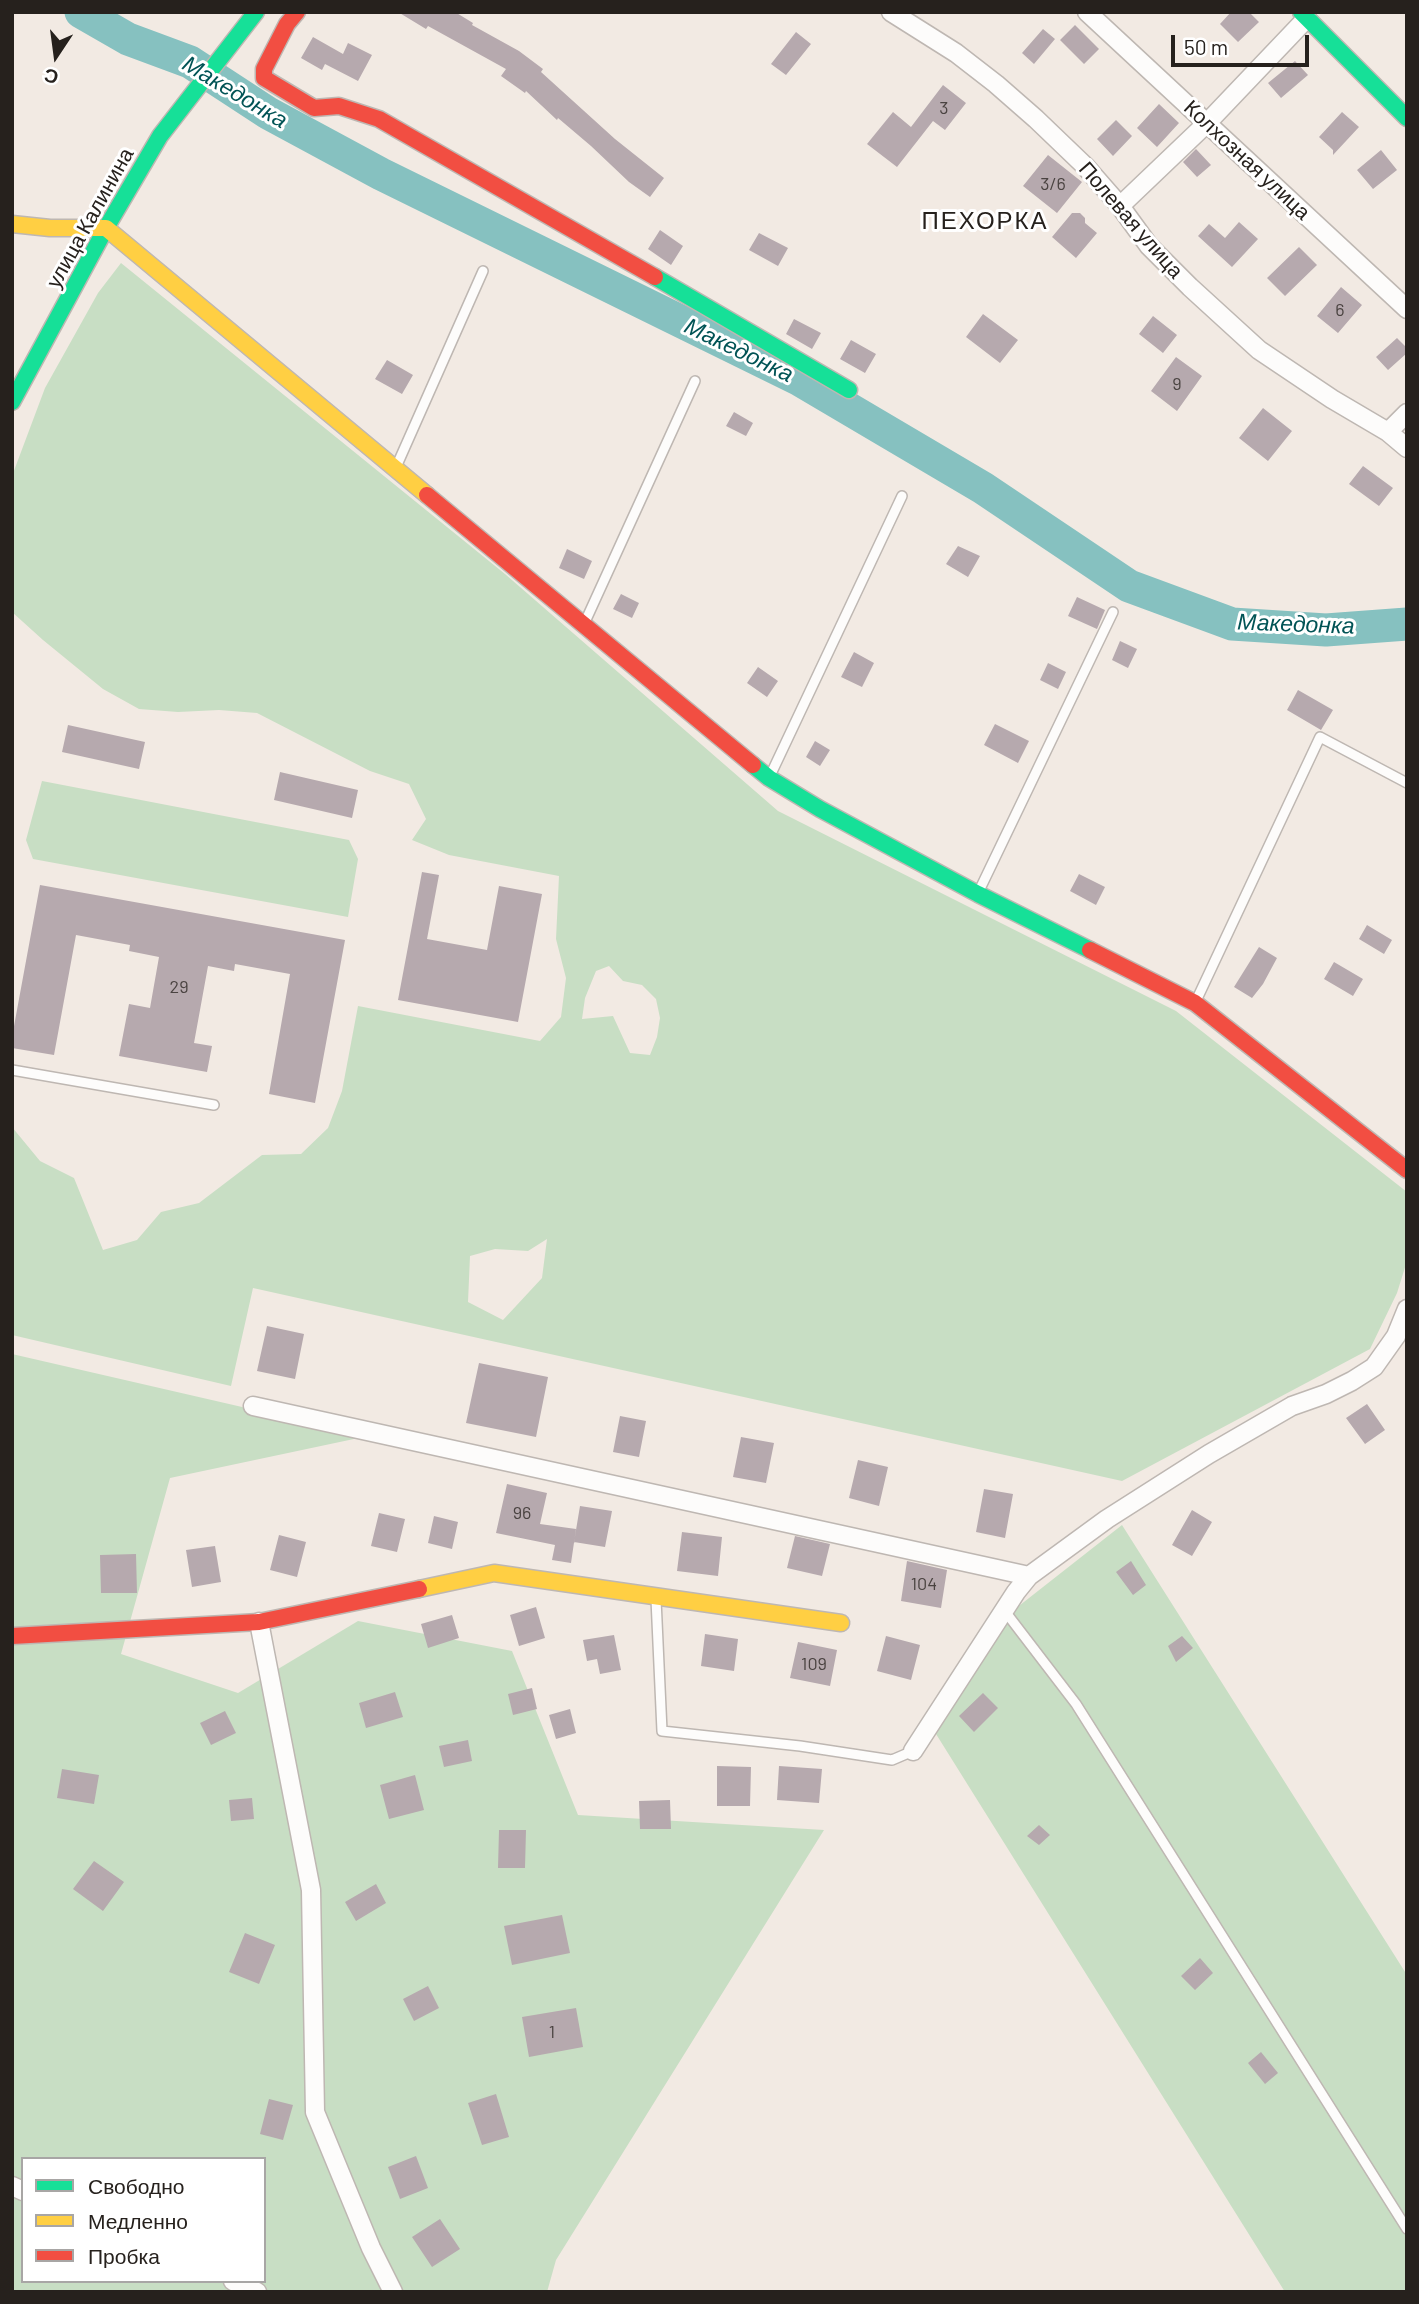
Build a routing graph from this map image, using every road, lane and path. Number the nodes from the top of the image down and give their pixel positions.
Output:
1 (256, 12) edge
2 (297, 12) edge
3 (891, 12) edge
4 (1087, 12) edge
5 (1304, 15) edge
6 (1407, 118) edge
7 (1207, 123) junction
8 (1120, 206) junction
9 (12, 225) edge
10 (106, 228) junction
11 (483, 271) dead end
12 (1407, 309) edge
13 (695, 381) dead end
14 (849, 390) dead end
15 (12, 402) edge
16 (1407, 413) edge
17 (1388, 432) junction
18 (1407, 448) edge
19 (396, 468) junction
20 (902, 496) dead end
21 (1113, 612) dead end
22 (584, 624) junction
23 (769, 778) junction
24 (1407, 783) edge
25 (978, 894) junction
26 (1195, 1003) junction
27 (12, 1070) edge
28 (214, 1105) dead end
29 (1407, 1170) edge
30 (1407, 1309) edge
31 (253, 1406) dead end
32 (1029, 1576) junction
33 (656, 1597) junction
34 (1004, 1610) junction
35 (259, 1622) junction
36 (841, 1623) dead end
37 (12, 1636) edge
38 (913, 1751) joint
39 (1407, 2229) edge
40 (237, 2283) edge
41 (257, 2292) edge
42 (393, 2292) edge

1 - 10 street, улица Калинина
2 - 14 street
3 - 8 street, Полевая улица
4 - 7 street, Колхозная улица
5 - 6 street
5 - 7 street
7 - 8 street
7 - 12 street, Колхозная улица
8 - 17 street, Полевая улица
9 - 10 street
10 - 15 street, улица Калинина
10 - 19 street
11 - 19 lane
13 - 22 lane
16 - 17 street
17 - 18 street, Полевая улица
19 - 22 street
20 - 23 lane
21 - 25 lane
22 - 23 street
23 - 25 street
24 - 26 lane
25 - 26 street
26 - 29 street
27 - 28 lane
30 - 32 street
31 - 32 street
32 - 34 street
33 - 35 street
33 - 36 street
33 - 38 lane
34 - 38 street
34 - 39 lane
35 - 37 street
35 - 42 street
40 - 41 street

